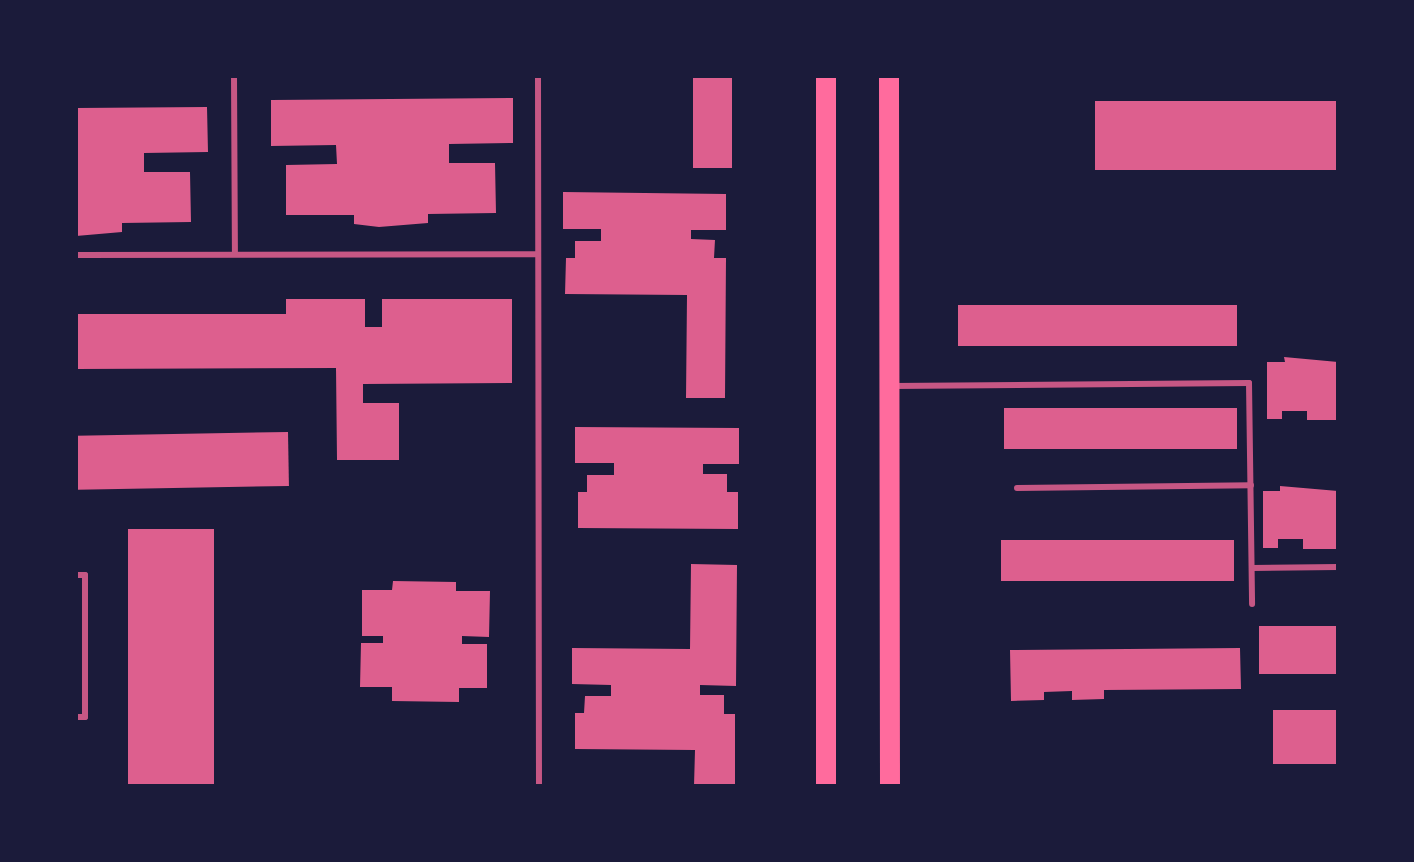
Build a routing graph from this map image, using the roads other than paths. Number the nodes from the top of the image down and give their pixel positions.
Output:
1 (234, 76) edge
2 (538, 76) edge
3 (826, 76) edge
4 (889, 76) edge
5 (235, 254) junction
6 (538, 254) junction
7 (76, 255) edge
8 (889, 387) junction
9 (1251, 485) junction
10 (1017, 488) dead end
11 (1338, 567) edge
12 (1252, 568) junction
13 (76, 575) edge
14 (1252, 604) dead end
15 (76, 717) edge
16 (539, 786) edge
17 (826, 786) edge
18 (890, 786) edge

1 - 5 lane
2 - 6 lane
3 - 17 main road
4 - 8 main road
5 - 6 lane
5 - 7 lane
6 - 16 lane
8 - 9 lane
8 - 18 main road
9 - 10 lane
9 - 12 lane
11 - 12 lane
12 - 14 lane
13 - 15 lane

